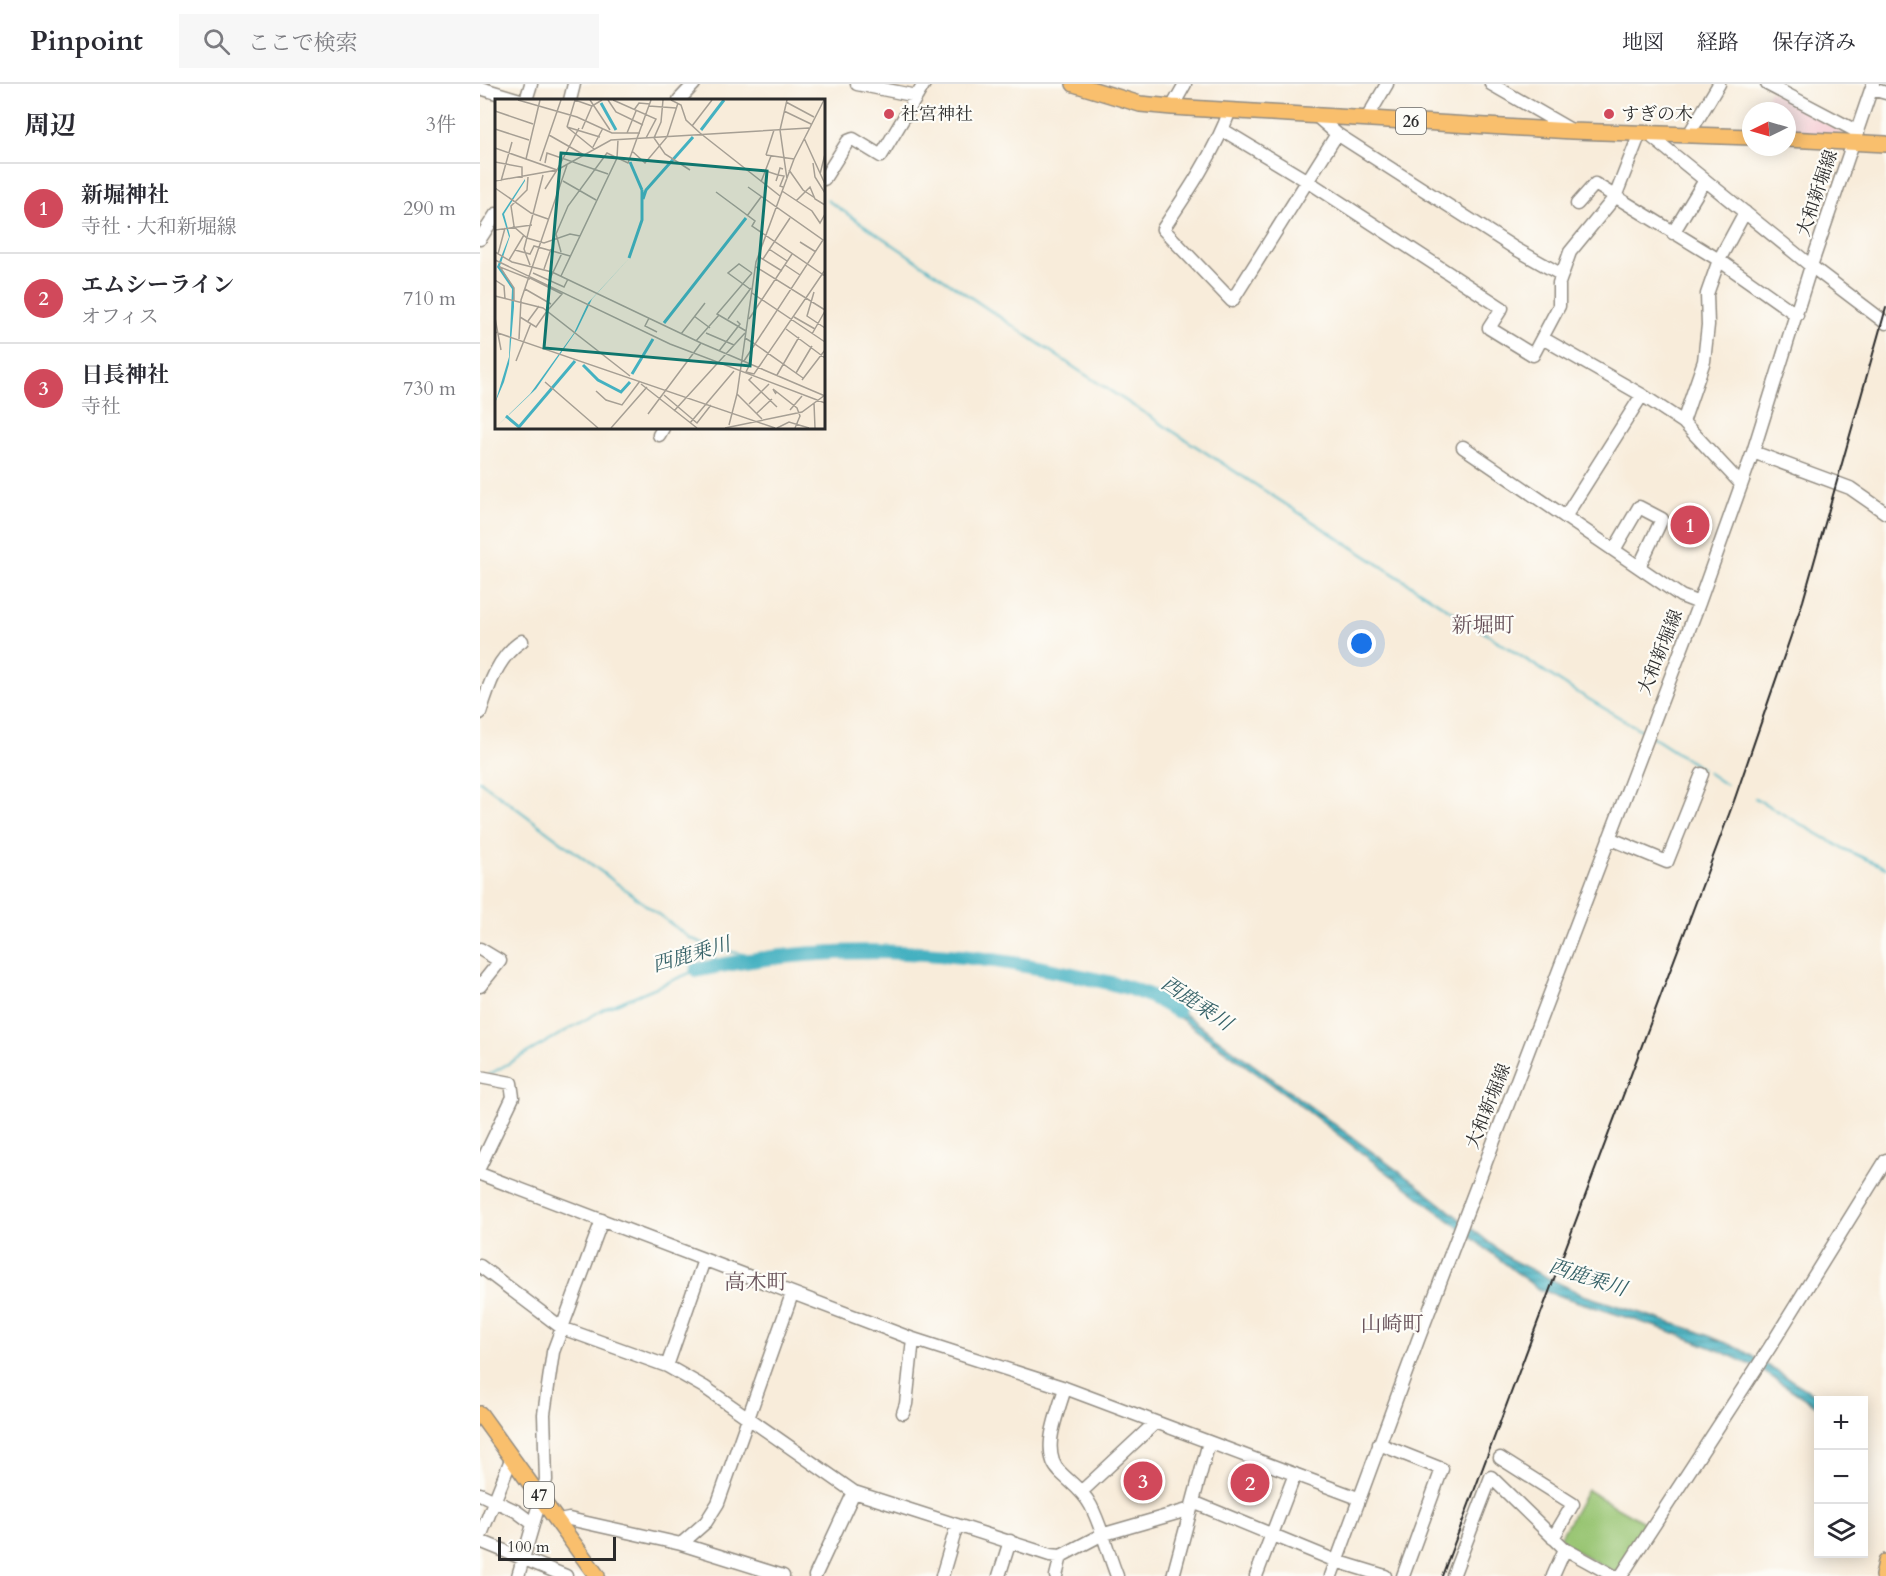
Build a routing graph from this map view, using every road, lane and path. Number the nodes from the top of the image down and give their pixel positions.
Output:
1 (531, 84) edge
2 (574, 84) edge
3 (694, 84) edge
4 (857, 84) edge
5 (924, 84) edge
6 (1074, 84) edge
7 (1185, 84) edge
8 (1387, 84) edge
9 (1491, 84) edge
10 (1719, 84) edge
11 (1767, 84) edge
12 (1872, 86) edge
13 (482, 87) edge
14 (1099, 87) edge
15 (1510, 89) edge
16 (1886, 93) edge
17 (917, 96) junction
18 (517, 99) edge
19 (526, 99) edge
20 (570, 99) edge
21 (680, 99) edge
22 (1172, 107) junction
23 (1230, 110) junction
24 (1314, 114) junction
25 (1366, 118) junction
26 (1223, 130) junction
27 (1572, 131) junction
28 (1643, 133) junction
29 (1337, 134) junction
30 (1689, 134) junction
31 (1742, 137) edge
32 (1856, 137) junction
33 (1796, 139) edge
34 (1886, 144) edge
35 (825, 177) edge
36 (1705, 180) junction
37 (1309, 182) junction
38 (1615, 197) junction
39 (1576, 204) dead end
40 (1744, 212) junction
41 (495, 216) edge
42 (1673, 233) junction
43 (480, 239) edge
44 (1719, 261) junction
45 (1811, 266) junction
46 (1562, 275) junction
47 (1797, 315) junction
48 (1886, 323) edge
49 (1544, 339) junction
50 (1642, 394) junction
51 (1683, 422) junction
52 (1463, 447) dead end
53 (1753, 452) junction
54 (1742, 484) junction
55 (1886, 513) edge
56 (1565, 517) junction
57 (1614, 550) junction
58 (1639, 567) junction
59 (1699, 603) junction
60 (522, 641) dead end
61 (480, 713) edge
62 (1702, 774) dead end
63 (1609, 838) junction
64 (480, 949) edge
65 (480, 986) edge
66 (480, 1077) edge
67 (1886, 1160) edge
68 (480, 1166) edge
69 (480, 1174) edge
70 (602, 1220) junction
71 (705, 1260) junction
72 (480, 1266) edge
73 (792, 1294) junction
74 (562, 1328) junction
75 (913, 1339) junction
76 (667, 1366) junction
77 (1065, 1388) junction
78 (903, 1413) dead end
79 (480, 1414) edge
80 (747, 1416) junction
81 (1155, 1423) junction
82 (1209, 1442) junction
83 (1379, 1444) junction
84 (512, 1457) junction
85 (1500, 1458) dead end
86 (1295, 1474) junction
87 (854, 1491) junction
88 (1081, 1492) junction
89 (480, 1494) edge
90 (539, 1495) junction
91 (1358, 1498) junction
92 (494, 1499) junction
93 (1192, 1506) junction
94 (559, 1521) junction
95 (532, 1523) junction
96 (957, 1525) junction
97 (1272, 1532) junction
98 (1101, 1535) junction
99 (1553, 1538) junction
100 (480, 1539) edge
101 (1010, 1541) junction
102 (681, 1544) junction
103 (1565, 1549) junction
104 (1061, 1556) junction
105 (522, 1558) junction
106 (1336, 1561) junction
107 (1886, 1562) edge
108 (752, 1572) edge
109 (518, 1576) edge
110 (566, 1576) edge
111 (597, 1576) edge
112 (783, 1576) edge
113 (815, 1576) edge
114 (942, 1576) edge
115 (999, 1576) edge
116 (1056, 1576) edge
117 (1117, 1576) edge
118 (1173, 1576) edge
119 (1256, 1576) edge
120 (1331, 1576) edge
121 (1385, 1576) edge
122 (1403, 1576) edge
123 (1453, 1576) edge
124 (1552, 1576) edge
125 (1621, 1576) edge
126 (1882, 1576) edge

1 - 19 street
2 - 20 street
3 - 21 street
4 - 17 street
5 - 17 street
6 - 14 main road, 26
7 - 22 street
8 - 25 street
9 - 15 street
10 - 30 street
11 - 32 street
12 - 16 street
12 - 32 street, 大和新堀線
13 - 18 street
14 - 22 main road, 26
15 - 27 street
17 - 35 street
22 - 23 main road, 26
23 - 24 main road, 26
23 - 26 street
24 - 25 main road, 26
24 - 29 street
25 - 27 main road, 26
26 - 37 street
26 - 37 street
27 - 28 main road, 26
28 - 30 main road, 26
28 - 36 street
28 - 38 street
29 - 37 street
29 - 46 street
30 - 31 main road, 26
32 - 33 main road
32 - 34 main road
32 - 45 street, 大和新堀線
36 - 40 street
36 - 42 street
37 - 49 street
38 - 39 street
38 - 42 street
38 - 46 street
40 - 44 street
40 - 45 street
41 - 43 street
42 - 44 street
44 - 47 street
44 - 51 street
45 - 47 street, 大和新堀線
45 - 48 street
46 - 49 street
47 - 53 street, 大和新堀線
49 - 50 street
50 - 51 street
50 - 56 street
51 - 54 street
52 - 56 street
53 - 54 street, 大和新堀線
53 - 55 street
54 - 59 street, 大和新堀線
56 - 57 street
57 - 58 street
57 - 58 street
58 - 59 street
59 - 63 street, 大和新堀線
60 - 61 street
62 - 63 street
63 - 83 street, 大和新堀線
64 - 65 street
66 - 68 street
67 - 125 street
69 - 70 street
70 - 71 street
70 - 74 street
71 - 73 street
71 - 76 street
72 - 74 street
73 - 75 street
73 - 80 street
74 - 76 street
74 - 90 street
75 - 77 street
75 - 78 street
76 - 80 street
77 - 81 street
77 - 88 street
79 - 84 main road, 47
80 - 87 street
80 - 102 street
81 - 82 street
81 - 88 street
82 - 86 street
82 - 93 street
83 - 91 street, 大和新堀線
83 - 122 street
84 - 90 main road, 47
84 - 92 street
85 - 99 street
86 - 91 street
86 - 97 street
87 - 96 street
87 - 113 street
88 - 98 street
89 - 92 street
90 - 94 main road, 47
90 - 95 street
91 - 106 street, 大和新堀線
92 - 95 street
92 - 100 street
93 - 97 street
93 - 98 street
93 - 118 street
94 - 102 street
94 - 111 main road, 47
95 - 105 street
96 - 101 street
96 - 114 street
97 - 106 street
97 - 119 street
98 - 104 street
98 - 117 street
99 - 103 street
99 - 123 street
100 - 105 street
101 - 104 street
101 - 115 street
102 - 108 street
103 - 124 street
103 - 125 street
104 - 116 street
105 - 109 street
105 - 110 street
106 - 120 street, 大和新堀線
106 - 121 street
107 - 126 main road
108 - 112 street

